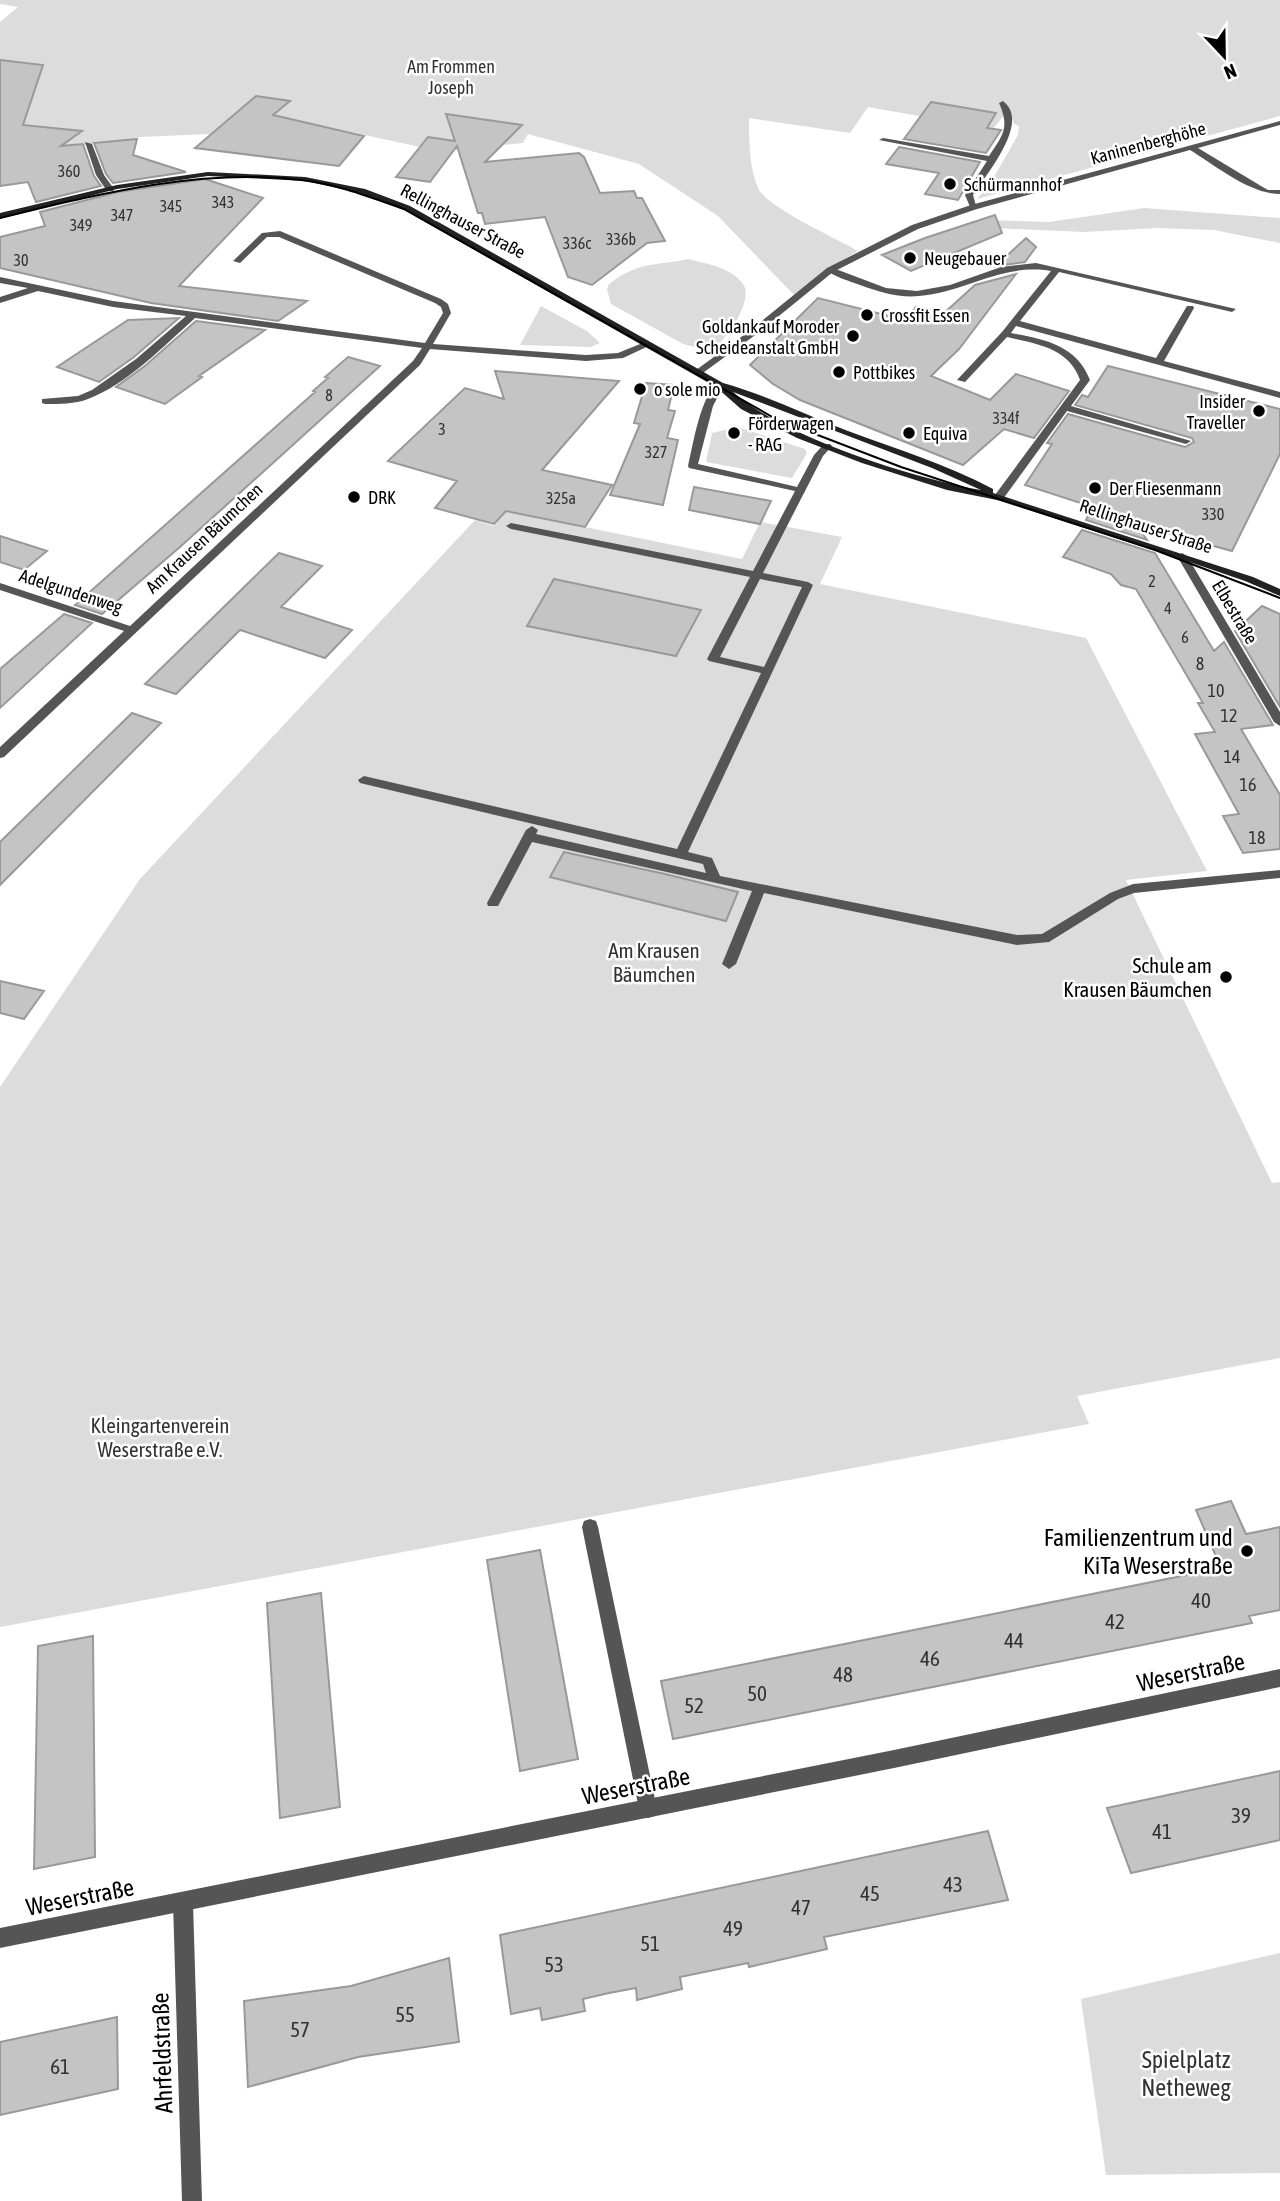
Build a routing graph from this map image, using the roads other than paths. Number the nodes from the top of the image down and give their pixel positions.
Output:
1 (1003, 103) dead end
2 (1280, 123) edge
3 (883, 140) dead end
4 (88, 144) dead end
5 (1192, 148) junction
6 (991, 159) junction
7 (110, 189) junction
8 (1280, 192) edge
9 (974, 206) junction
10 (0, 216) edge
11 (237, 261) dead end
12 (1057, 269) junction
13 (830, 270) junction
14 (0, 280) edge
15 (37, 288) junction
16 (0, 300) edge
17 (1190, 308) dead end
18 (1232, 309) dead end
19 (192, 316) junction
20 (1016, 323) junction
21 (1005, 334) junction
22 (648, 344) junction
23 (429, 346) junction
24 (1158, 363) junction
25 (697, 373) junction
26 (962, 380) dead end
27 (719, 385) junction
28 (1280, 395) edge
29 (45, 401) dead end
30 (1066, 408) junction
31 (1186, 441) dead end
32 (827, 446) junction
33 (800, 491) junction
34 (999, 497) junction
35 (511, 526) dead end
36 (1182, 556) junction
37 (757, 575) junction
38 (0, 586) edge
39 (1280, 593) edge
40 (131, 630) junction
41 (768, 670) junction
42 (1280, 722) edge
43 (0, 754) edge
44 (363, 780) dead end
45 (537, 820) junction
46 (529, 837) junction
47 (681, 853) junction
48 (1280, 874) edge
49 (715, 879) junction
50 (759, 889) junction
51 (493, 902) dead end
52 (729, 964) dead end
53 (590, 1527) dead end
54 (1280, 1678) edge
55 (648, 1809) junction
56 (183, 1903) junction
57 (0, 1937) edge
58 (192, 2201) edge

1 - 6 street
2 - 5 street, Kaninenberghöhe
3 - 6 street
4 - 7 street
5 - 8 street
5 - 9 street, Kaninenberghöhe
6 - 9 street
7 - 10 main road, Rellinghauser Straße
7 - 22 main road, Rellinghauser Straße
9 - 13 street, Kaninenberghöhe
11 - 23 street
12 - 13 street
12 - 18 street
12 - 20 street
13 - 25 street, Kaninenberghöhe
14 - 15 street
15 - 16 street
15 - 19 street
17 - 24 street
19 - 23 street
19 - 29 street
20 - 21 street
20 - 24 street
21 - 26 street
21 - 30 street
22 - 23 street
22 - 25 main road, Rellinghauser Straße
23 - 40 street, Am Krausen Bäumchen
24 - 28 street
25 - 27 main road, Rellinghauser Straße
27 - 32 main road, Rellinghauser Straße
27 - 33 street
27 - 34 main road, Rellinghauser Straße
30 - 31 street
30 - 34 street
32 - 33 street
32 - 34 main road, Rellinghauser Straße
33 - 37 street
34 - 36 main road, Rellinghauser Straße
35 - 37 street
36 - 39 main road, Rellinghauser Straße
36 - 42 street, Elbestraße
37 - 41 street
37 - 41 street
38 - 40 street, Adelgundenweg
40 - 43 street, Am Krausen Bäumchen
41 - 47 street
44 - 45 street
45 - 46 street
45 - 47 street
46 - 49 street
46 - 51 street
47 - 49 street
48 - 50 street
49 - 50 street
50 - 52 street
53 - 55 street
54 - 55 street, Weserstraße
55 - 56 street, Weserstraße
56 - 57 street, Weserstraße
56 - 58 street, Ahrfeldstraße

